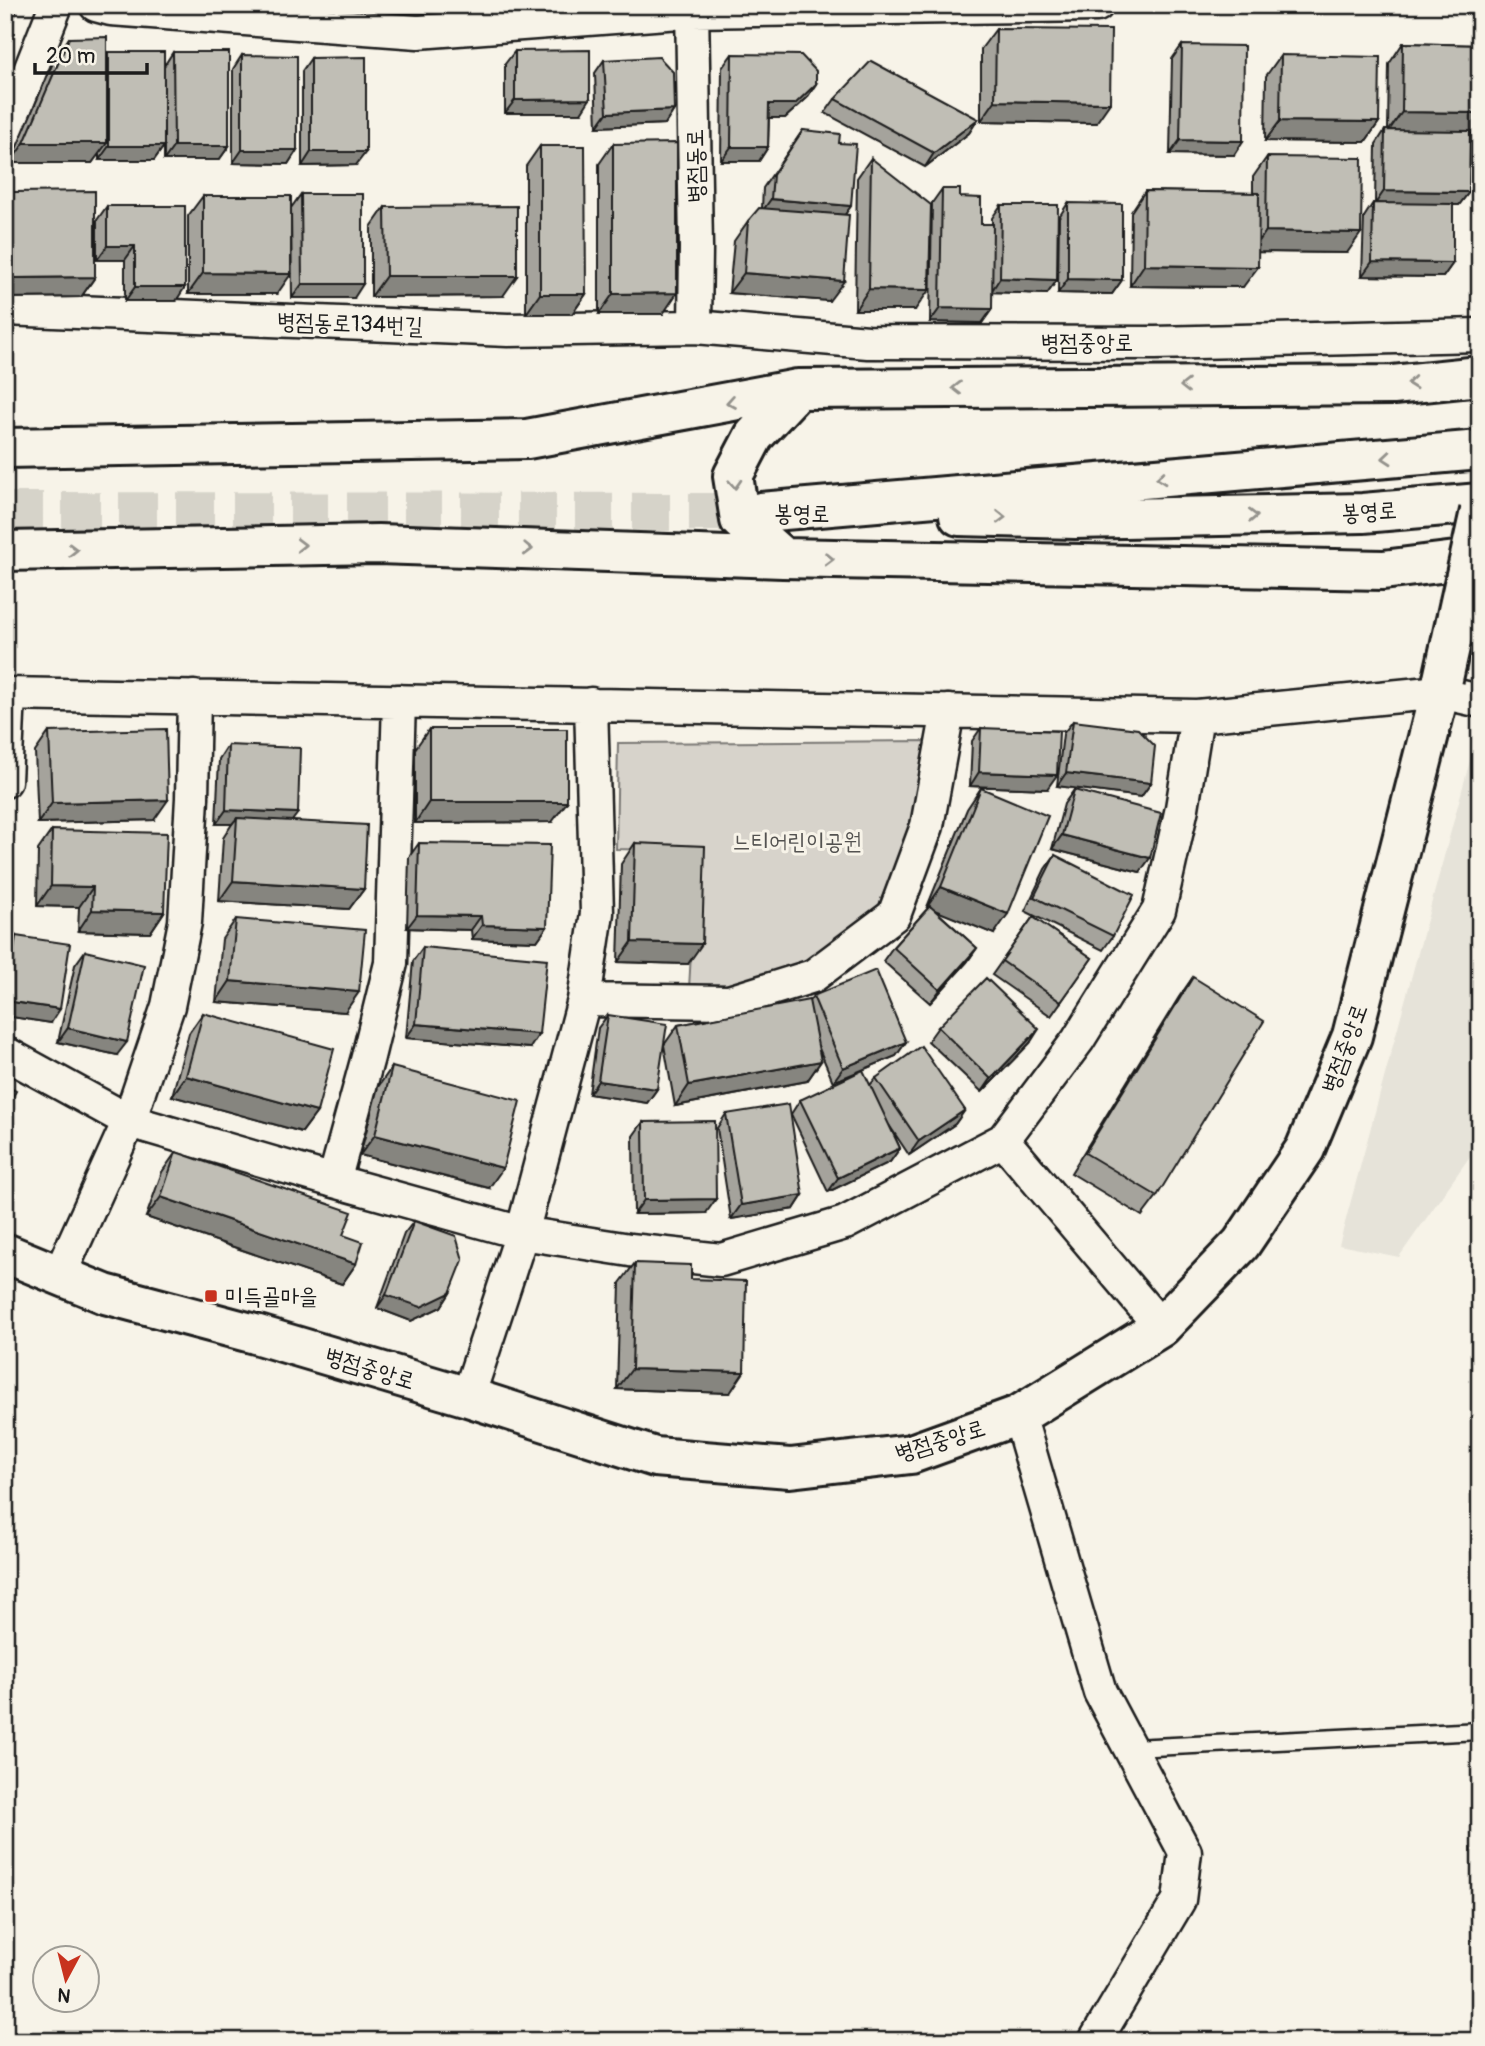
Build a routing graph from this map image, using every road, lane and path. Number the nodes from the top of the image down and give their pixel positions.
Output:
1 (56, 5) edge
2 (96, 5) edge
3 (1097, 5) edge
4 (693, 8) edge
5 (414, 18) edge
6 (5, 134) edge
7 (5, 309) edge
8 (695, 327) junction
9 (1480, 335) edge
10 (1480, 376) edge
11 (798, 389) junction
12 (5, 447) edge
13 (1480, 450) edge
14 (1480, 503) edge
15 (1480, 511) edge
16 (5, 551) edge
17 (783, 558) junction
18 (1480, 558) edge
19 (1442, 685) junction
20 (7, 694) edge
21 (194, 698) junction
22 (399, 701) junction
23 (1480, 701) edge
24 (591, 704) junction
25 (948, 711) junction
26 (1197, 716) junction
27 (5, 781) edge
28 (584, 1000) junction
29 (5, 1053) edge
30 (129, 1121) junction
31 (1003, 1140) junction
32 (334, 1181) junction
33 (522, 1233) junction
34 (5, 1253) edge
35 (59, 1276) junction
36 (1161, 1327) junction
37 (468, 1397) junction
38 (1019, 1415) junction
39 (1480, 1731) edge
40 (1132, 1748) junction
41 (1095, 2041) edge

1 - 6 street
2 - 5 street
3 - 4 street
4 - 5 street
4 - 8 street, 병점동로
7 - 8 street, 병점동로134번길
8 - 9 street, 병점중앙로
10 -> 11 main road
11 -> 12 main road
11 -> 17 main road
13 -> 14 main road, 봉영로
15 - 19 main road, 병점중앙로, bridge
16 -> 17 main road
17 -> 18 main road
19 - 23 street
19 - 26 street
19 - 36 main road, 병점중앙로
20 - 21 street
20 - 27 street
21 - 22 street
21 - 30 street
22 - 24 street
22 - 32 street
24 - 25 street
24 - 28 street
25 - 26 street
25 - 28 street
26 - 31 street
28 - 33 street
29 - 30 street
30 - 32 street
30 - 35 street
31 - 33 street
31 - 36 street
32 - 33 street
33 - 37 street
34 - 35 main road, 병점중앙로
35 - 37 main road, 병점중앙로
36 - 38 main road, 병점중앙로
37 - 38 main road, 병점중앙로
38 - 40 street
39 - 40 lane
40 - 41 street

